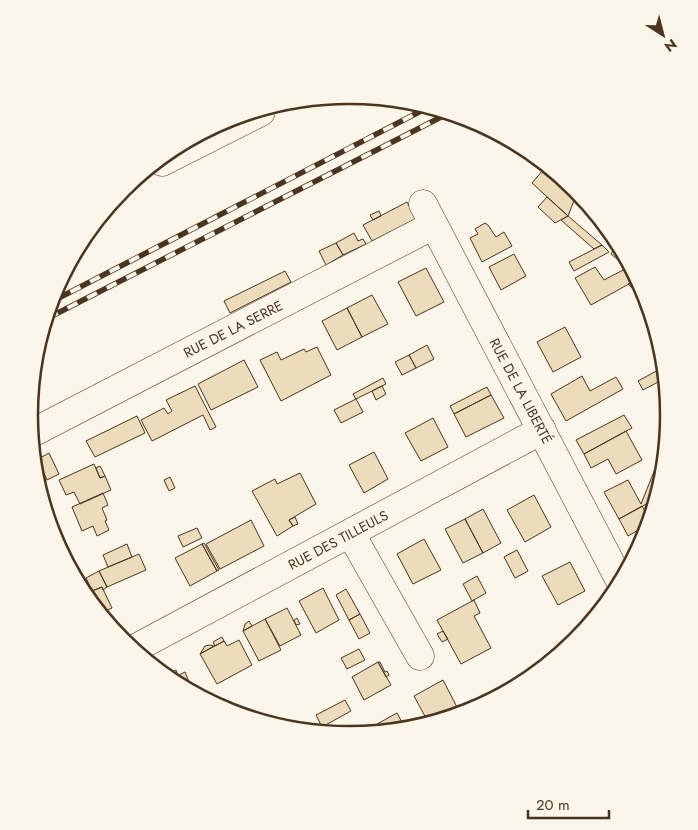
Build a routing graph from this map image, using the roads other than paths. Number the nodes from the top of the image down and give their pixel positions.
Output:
1 (235, 125) edge
2 (184, 151) edge
3 (428, 215) joint
4 (38, 430) edge
5 (542, 430) junction
6 (351, 534) junction
7 (617, 575) edge
8 (140, 646) edge
9 (420, 656) dead end

1 - 2 street
3 - 4 street, RUE DE LA SERRE
3 - 5 street, RUE DE LA LIBERTÉ
5 - 6 street, RUE DES TILLEULS
5 - 7 street, RUE DE LA LIBERTÉ
6 - 8 street, RUE DES TILLEULS
6 - 9 street

